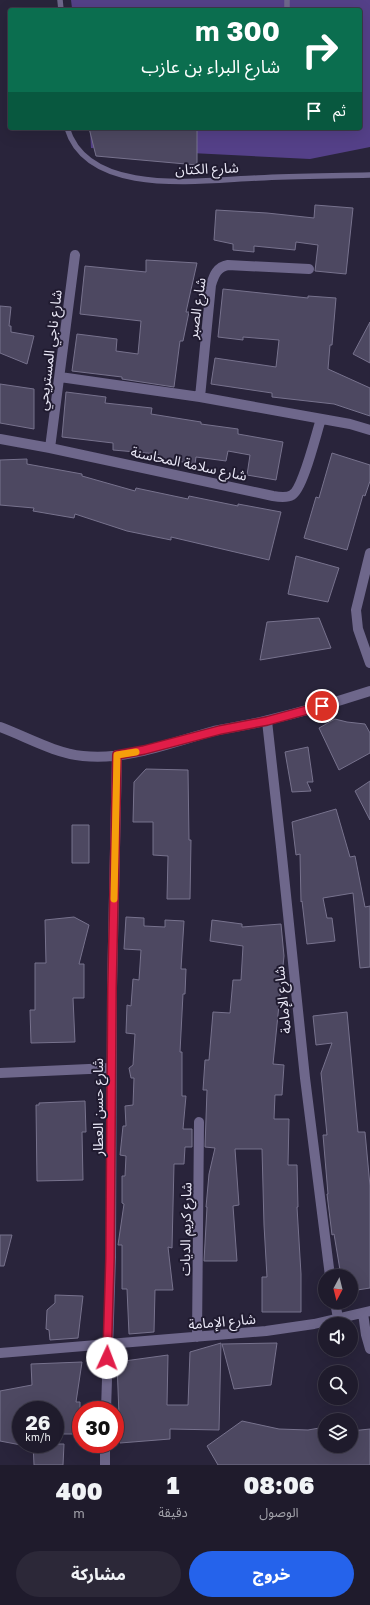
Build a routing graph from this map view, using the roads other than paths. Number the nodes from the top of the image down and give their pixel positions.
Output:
1 (68, 130) edge
2 (370, 175) edge
3 (75, 255) dead end
4 (309, 269) dead end
5 (60, 377) junction
6 (200, 397) junction
7 (321, 419) junction
8 (370, 430) edge
9 (0, 439) edge
10 (50, 448) junction
11 (370, 553) edge
12 (370, 662) edge
13 (370, 690) edge
14 (267, 721) junction
15 (0, 727) edge
16 (117, 755) junction
17 (111, 1068) junction
18 (0, 1073) edge
19 (199, 1122) dead end
20 (329, 1269) edge
21 (367, 1312) edge
22 (343, 1317) edge
23 (318, 1323) edge
24 (197, 1337) junction
25 (107, 1345) junction
26 (370, 1349) edge
27 (0, 1353) edge
28 (106, 1401) edge
29 (105, 1453) edge
30 (105, 1465) edge

1 - 2 lane, شارع الكتان
3 - 5 street, شارع ناجي المستريحي
4 - 6 street, شارع الصبر
5 - 6 street
5 - 10 street, شارع ناجي المستريحي
6 - 7 street
7 - 8 street
7 - 10 street, شارع سلامة المحاسنة
9 - 10 street, شارع سلامة المحاسنة
11 - 12 street
13 - 14 street
14 - 16 street
14 - 20 street, شارع الإمامة
15 - 16 street
16 - 17 street, شارع حسن العطار
17 - 18 street
17 - 25 street, شارع حسن العطار
19 - 24 street, شارع كريم الديات
21 - 22 street, شارع الإمامة
21 - 26 street
23 - 24 street, شارع الإمامة
24 - 25 street, شارع الإمامة
25 - 27 street, شارع الإمامة
25 - 28 street, شارع حسن العطار
29 - 30 street

